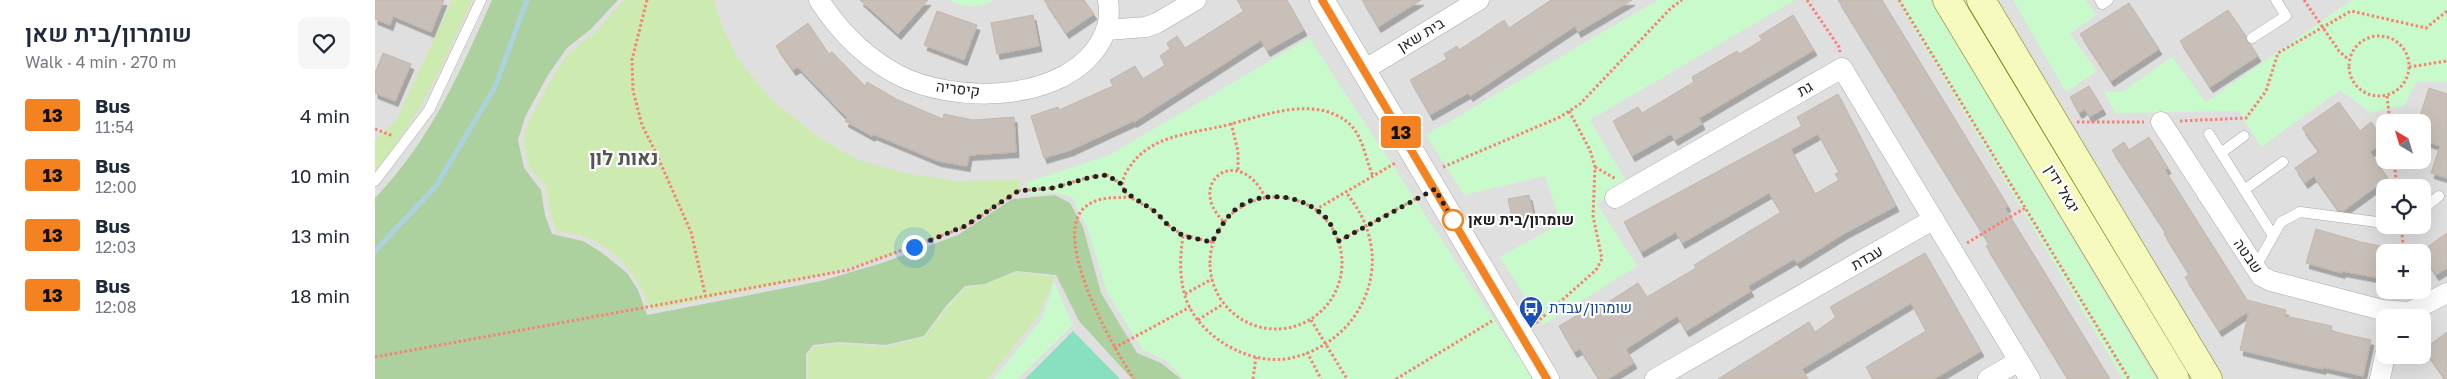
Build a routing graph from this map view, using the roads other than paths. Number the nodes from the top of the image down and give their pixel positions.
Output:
1 (481, 0) edge
2 (819, 0) edge
3 (1108, 0) edge
4 (1196, 0) edge
5 (1322, 0) edge
6 (1479, 0) edge
7 (1947, 0) edge
8 (1981, 0) edge
9 (1987, 0) edge
10 (2100, 0) edge
11 (2108, 0) edge
12 (2276, 0) edge
13 (1997, 26) junction
14 (1107, 30) junction
15 (2251, 38) dead end
16 (1364, 70) junction
17 (2161, 122) road end
18 (2209, 134) dead end
19 (2244, 136) dead end
20 (2221, 153) junction
21 (2283, 162) dead end
22 (375, 181) edge
23 (2244, 190) junction
24 (2439, 196) dead end
25 (1615, 198) dead end
26 (2431, 202) edge
27 (1934, 219) junction
28 (2376, 222) edge
29 (2272, 234) junction
30 (2255, 268) junction
31 (2447, 293) edge
32 (2379, 309) edge
33 (2416, 309) edge
34 (2019, 361) junction
35 (2383, 364) edge
36 (1547, 379) edge
37 (1655, 379) edge
38 (1988, 379) edge
39 (2030, 379) edge
40 (2175, 379) edge
41 (2208, 379) edge
42 (2380, 379) edge

1 - 22 lane
2 - 14 street, קיסריה
3 - 14 street, קיסריה
4 - 14 street
5 - 16 street
6 - 16 street, בית שאן
7 - 40 main road, יגאל ידין
8 - 13 main road, יגאל ידין
9 - 13 main road
10 - 11 lane
12 - 15 lane
13 - 41 main road, יגאל ידין
16 - 36 street
17 - 30 street, שבטה
18 - 20 lane
19 - 20 lane
20 - 23 lane
21 - 23 lane
23 - 29 lane
24 - 26 lane
25 - 27 street, גת
27 - 34 street
27 - 37 street, עבדת
28 - 29 lane
29 - 30 lane
30 - 32 street, שבטה
31 - 33 street, שבטה
34 - 38 street
34 - 39 street
35 - 42 street

